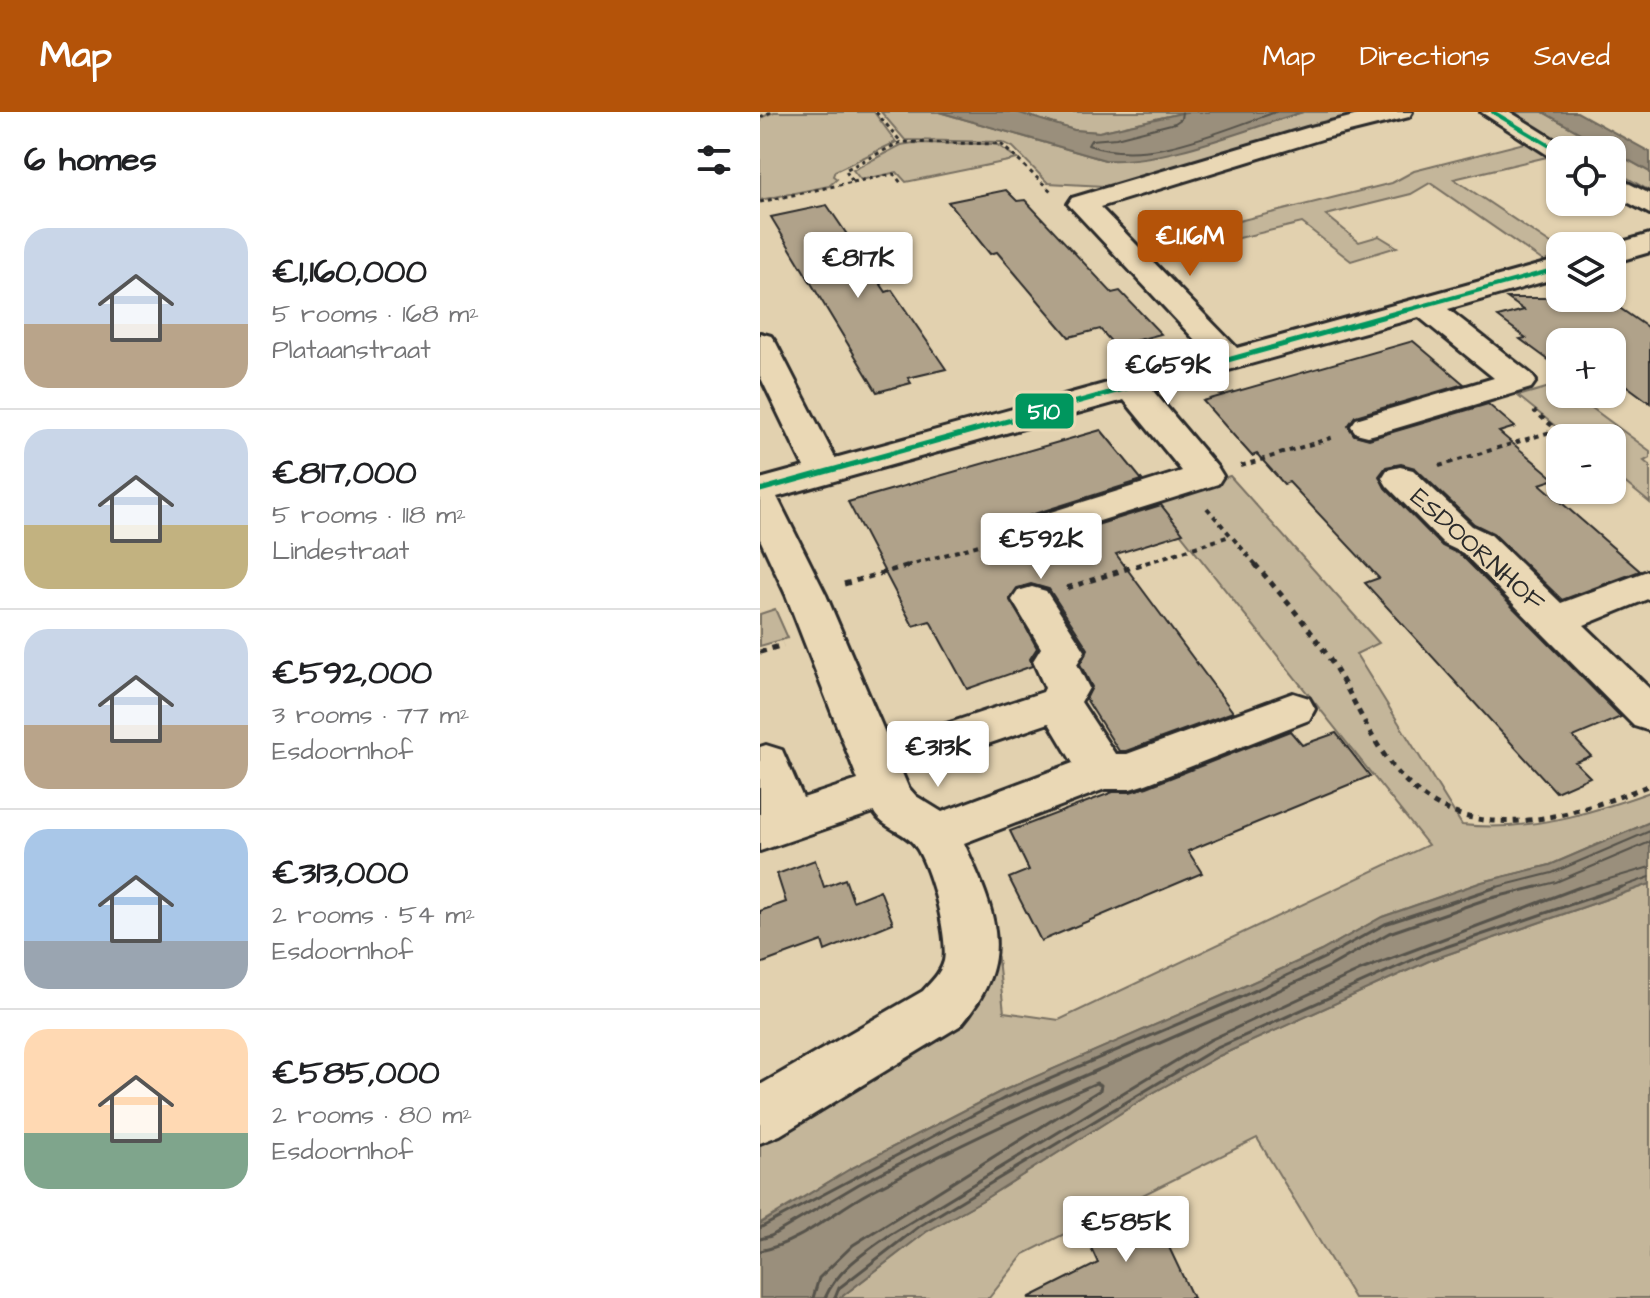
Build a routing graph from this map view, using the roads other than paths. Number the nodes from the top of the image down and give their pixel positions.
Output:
1 (1400, 112) edge
2 (1493, 112) edge
3 (1546, 144) edge
4 (1626, 191) edge
5 (1650, 206) edge
6 (1650, 243) edge
7 (1626, 250) edge
8 (1546, 272) edge
9 (1425, 306) junction
10 (760, 343) edge
11 (1231, 360) junction
12 (1132, 388) junction
13 (1368, 426) road end
14 (825, 473) junction
15 (1400, 478) road end
16 (760, 490) edge
17 (760, 499) edge
18 (1035, 529) road end
19 (1645, 592) edge
20 (1032, 600) road end
21 (1557, 620) junction
22 (1059, 703) junction
23 (1293, 709) dead end
24 (1650, 715) edge
25 (935, 745) dead end
26 (766, 762) dead end
27 (1102, 771) junction
28 (885, 789) junction
29 (774, 827) edge
30 (935, 834) junction
31 (760, 1116) edge

1 - 11 street
2 - 3 street
4 - 5 street
6 - 7 street
8 - 9 street
9 - 11 street
9 - 13 street
10 - 14 street
11 - 12 street
12 - 14 street
12 - 18 street
14 - 16 street
15 - 21 street, ESDOORNHOF
17 - 28 street
19 - 21 street, ESDOORNHOF
20 - 22 street
21 - 24 street, ESDOORNHOF
22 - 25 street
22 - 27 street
23 - 27 street
26 - 29 street
27 - 30 street
28 - 29 street
28 - 30 street
30 - 31 street

